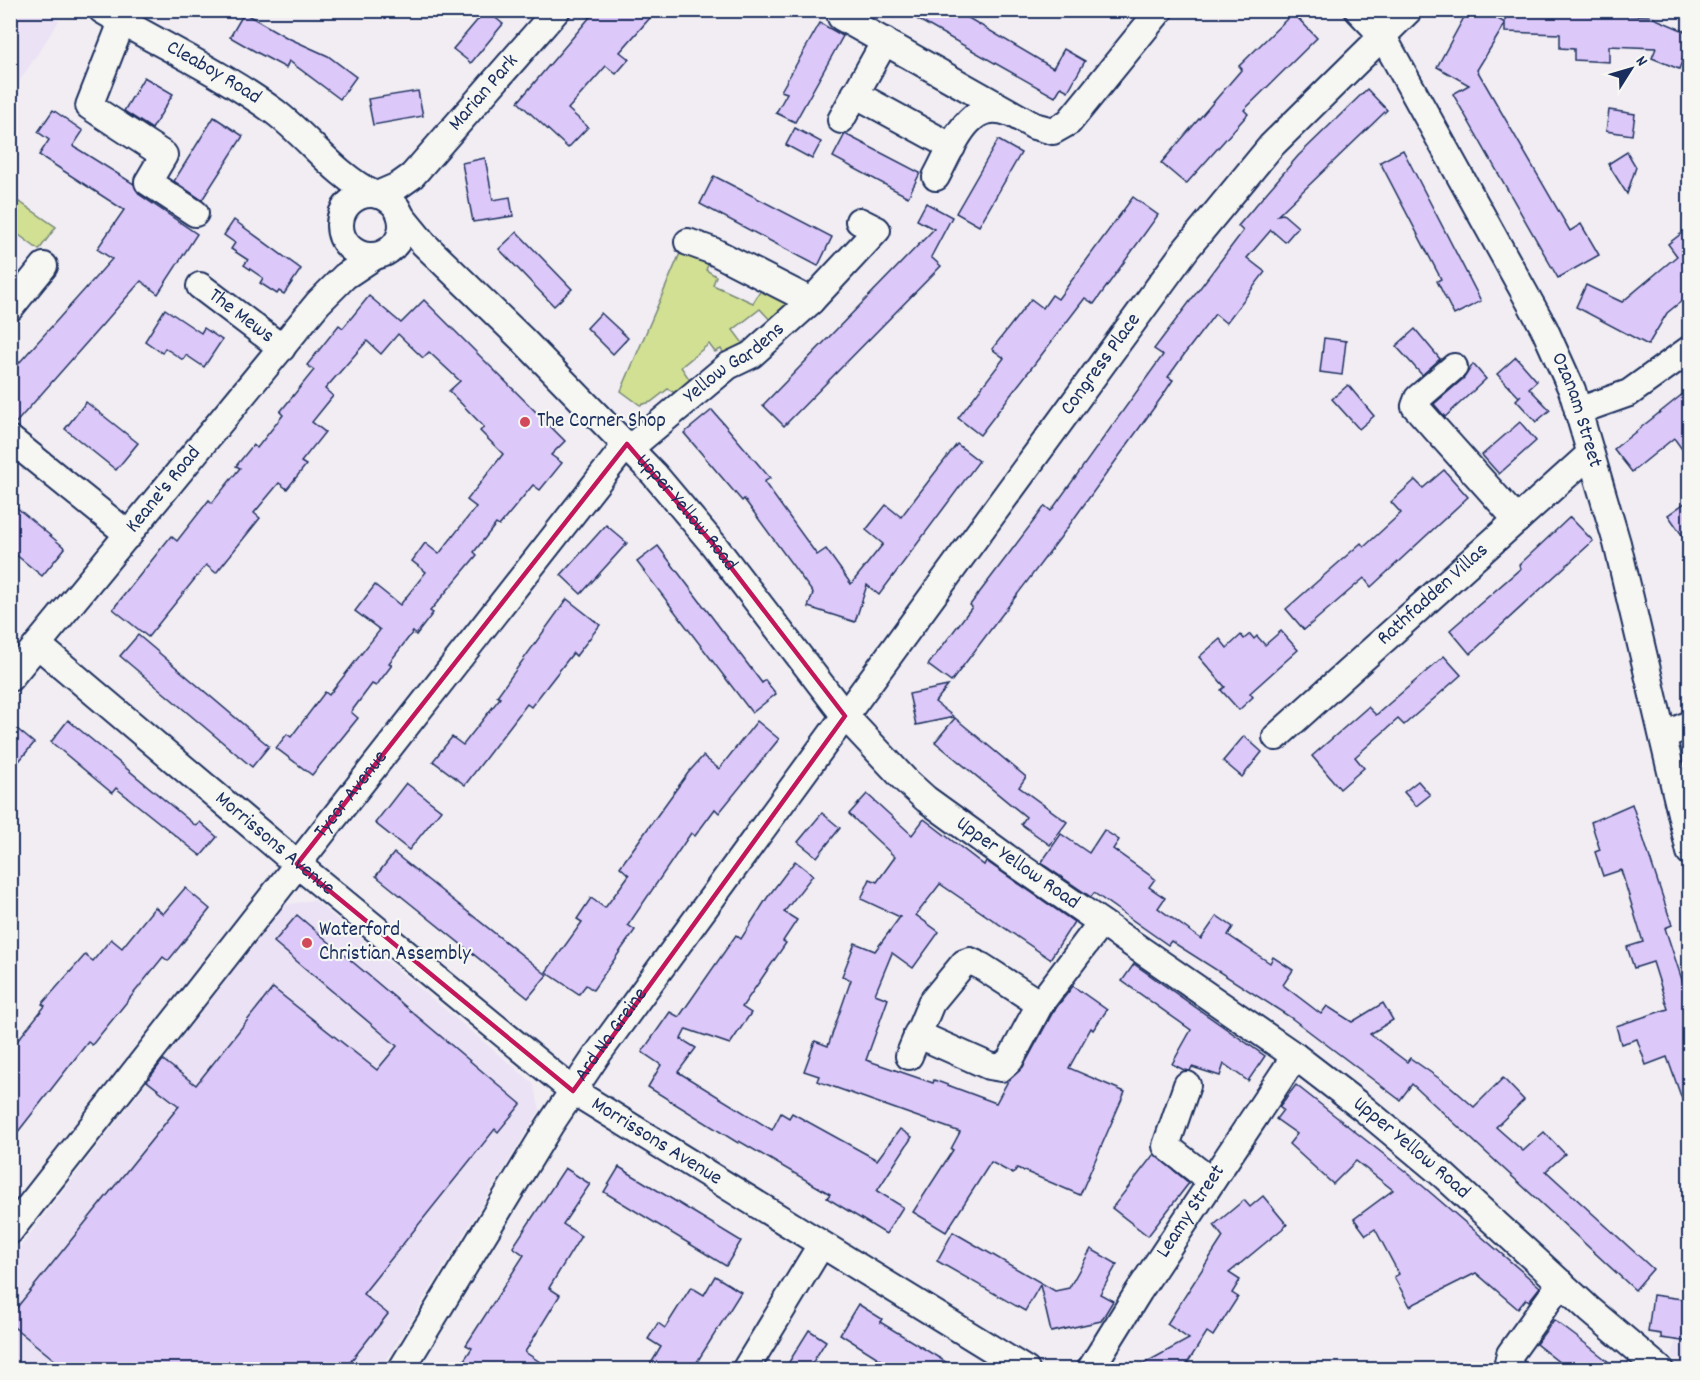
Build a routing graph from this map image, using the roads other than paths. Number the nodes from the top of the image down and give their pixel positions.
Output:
1 (557, 10) edge
2 (1160, 10) edge
3 (1358, 10) edge
4 (1409, 10) edge
5 (112, 16) edge
6 (841, 17) dead end
7 (1382, 35) junction
8 (885, 41) junction
9 (855, 94) junction
10 (1018, 117) junction
11 (841, 120) dead end
12 (952, 147) junction
13 (316, 148) junction
14 (412, 176) junction
15 (936, 177) dead end
16 (375, 194) junction
17 (195, 213) dead end
18 (400, 214) junction
19 (343, 221) junction
20 (859, 221) dead end
21 (688, 242) dead end
22 (382, 254) junction
23 (44, 266) dead end
24 (456, 275) junction
25 (200, 286) dead end
26 (811, 301) junction
27 (318, 303) junction
28 (10, 308) edge
29 (282, 348) junction
30 (1689, 349) edge
31 (1454, 367) dead end
32 (1578, 411) junction
33 (10, 439) edge
34 (628, 446) junction
35 (1590, 454) junction
36 (1517, 520) junction
37 (129, 535) junction
38 (38, 645) junction
39 (10, 678) edge
40 (845, 716) junction
41 (1689, 724) edge
42 (1663, 736) junction
43 (1276, 737) dead end
44 (1689, 852) edge
45 (297, 864) junction
46 (1101, 923) junction
47 (1040, 1004) junction
48 (1294, 1056) junction
49 (1187, 1085) dead end
50 (573, 1090) junction
51 (1211, 1181) junction
52 (10, 1231) edge
53 (821, 1245) junction
54 (1562, 1283) junction
55 (400, 1370) edge
56 (745, 1370) edge
57 (1026, 1370) edge
58 (1090, 1370) edge
59 (1513, 1370) edge
60 (1661, 1370) edge

1 - 14 street, Marian Park
2 - 10 street
3 - 7 street, Ozanam Street
4 - 7 street, Congress Place
5 - 13 street, Cleaboy Road
5 - 17 street
6 - 8 street
7 - 32 street, Ozanam Street
7 - 40 street, Congress Place
8 - 9 street
8 - 10 street
9 - 11 street
9 - 12 street
10 - 12 street
12 - 15 street
13 - 16 street, Cleaboy Road
13 - 19 street, Cleaboy Road
14 - 16 street, Marian Park
14 - 18 street, Marian Park
16 - 18 street
16 - 19 street
18 - 22 street
18 - 24 street, Upper Yellow Road
19 - 22 street
19 - 27 street, Keane's Road
20 - 26 street, Yellow Gardens
21 - 26 street, Yellow Gardens
22 - 24 street, Upper Yellow Road
22 - 27 street, Keane's Road
23 - 28 street
24 - 34 street, Upper Yellow Road
25 - 29 street, The Mews
26 - 34 street, Yellow Gardens
27 - 29 street, Keane's Road
29 - 37 street, Keane's Road
30 - 32 street
31 - 36 street
32 - 35 street, Ozanam Street
33 - 37 street
34 - 40 street, Upper Yellow Road
34 - 45 street, Tycor Avenue
35 - 36 street, Rathfadden Villas
35 - 42 street, Ozanam Street
36 - 43 street, Rathfadden Villas
37 - 38 street, Keane's Road
38 - 39 street, Keane's Road
38 - 45 street, Morrissons Avenue
40 - 46 street, Upper Yellow Road
40 - 50 street, Ard Na Greine
41 - 42 street
42 - 44 street, Ozanam Street
45 - 50 street, Morrissons Avenue
45 - 52 street, Tycor Avenue
46 - 47 street
46 - 48 street, Upper Yellow Road
47 - 47 street
48 - 51 street, Leamy Street
48 - 54 street, Upper Yellow Road
49 - 51 street
50 - 53 street, Morrissons Avenue
50 - 55 street, Ard Na Greine
51 - 58 street, Leamy Street
53 - 56 street
53 - 57 street, Morrissons Avenue
54 - 59 street
54 - 60 street, Upper Yellow Road

